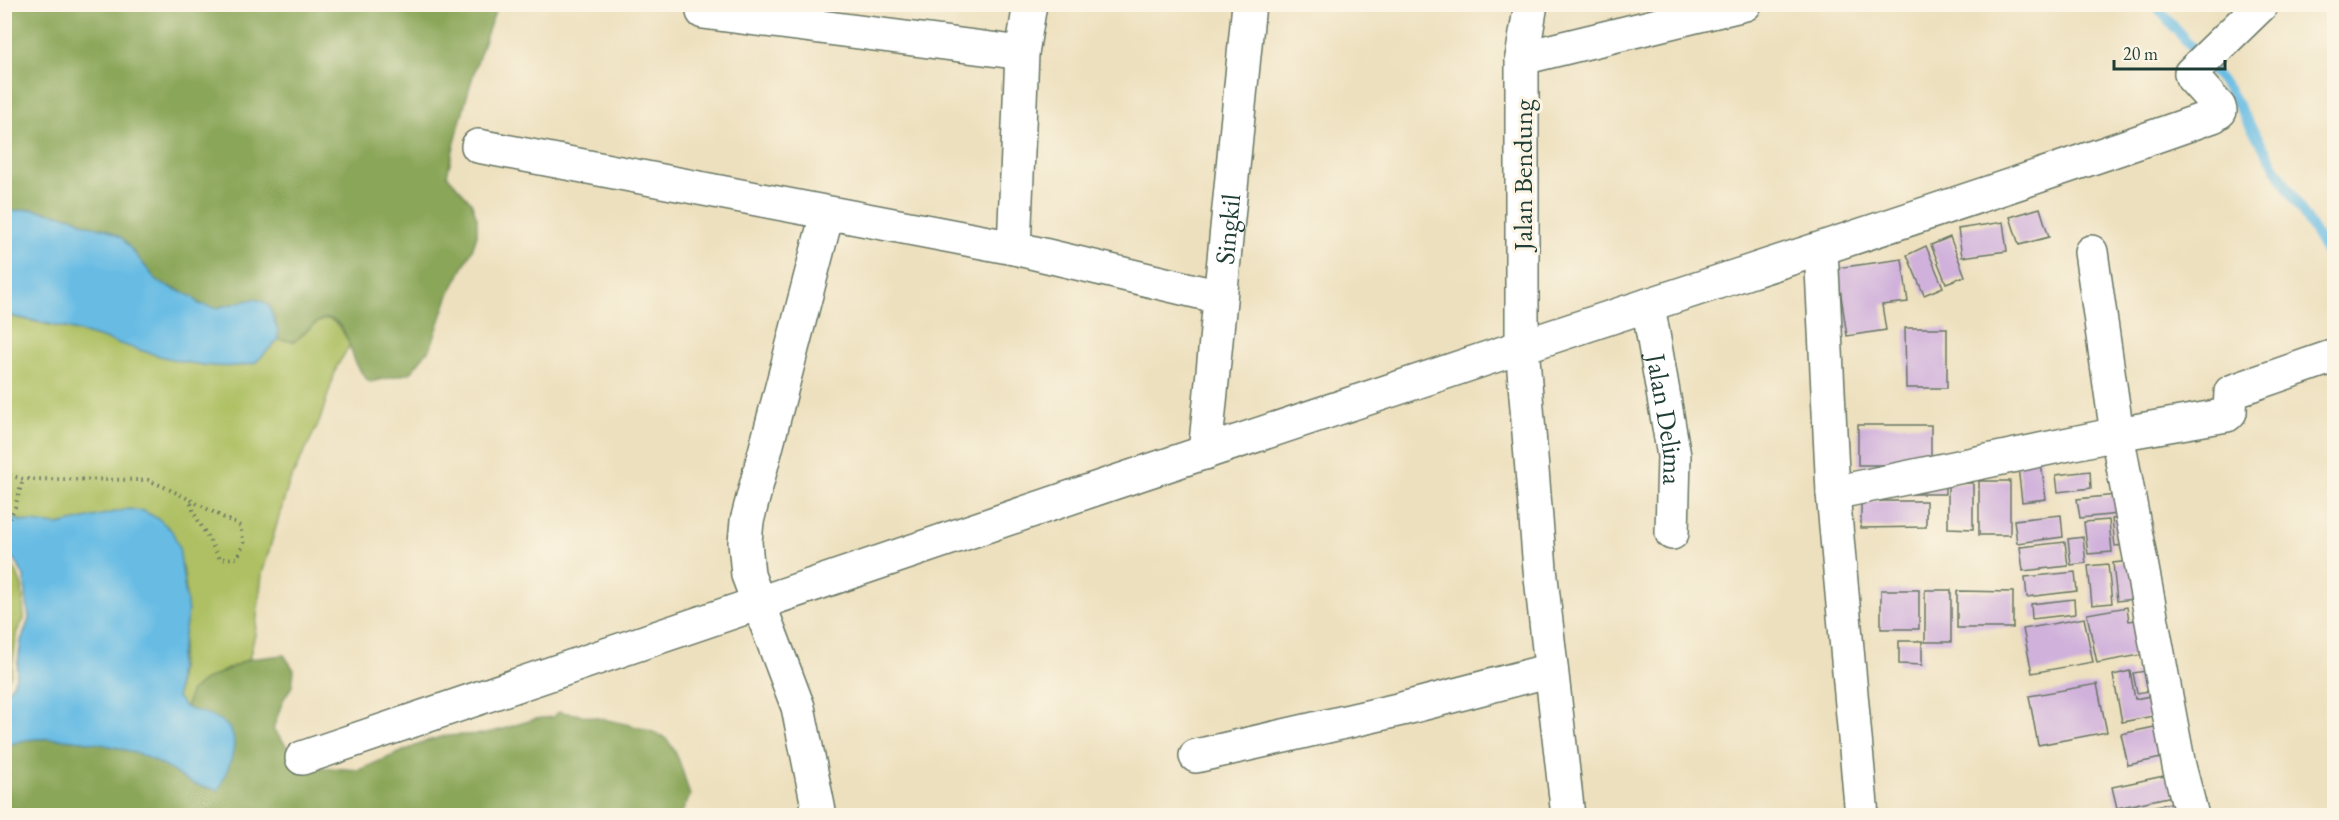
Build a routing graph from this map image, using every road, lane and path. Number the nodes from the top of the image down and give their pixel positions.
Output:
1 (1030, 4) edge
2 (1249, 4) edge
3 (1531, 4) edge
4 (1745, 4) edge
5 (2262, 4) edge
6 (703, 12) dead end
7 (1022, 53) junction
8 (1522, 58) junction
9 (478, 146) dead end
10 (827, 214) junction
11 (1014, 248) junction
12 (1821, 249) junction
13 (2091, 252) dead end
14 (1220, 297) junction
15 (1648, 305) junction
16 (1522, 346) junction
17 (2334, 356) edge
18 (2117, 434) junction
19 (1205, 453) junction
20 (4, 474) edge
21 (23, 479) junction
22 (1833, 493) junction
23 (190, 500) junction
24 (4, 529) edge
25 (1672, 533) dead end
26 (756, 602) junction
27 (1551, 670) junction
28 (1196, 756) dead end
29 (302, 758) dead end
30 (820, 816) edge
31 (1568, 816) edge
32 (1862, 816) edge
33 (2192, 816) edge

1 - 7 street
2 - 14 street, Singkil
3 - 8 street, Jalan Bendung
4 - 8 street
5 - 12 street
6 - 7 street
7 - 11 street
8 - 16 street, Jalan Bendung
9 - 10 street
10 - 11 street
10 - 26 street
11 - 14 street
12 - 15 street
12 - 22 street
13 - 18 street
14 - 19 street, Singkil
15 - 16 street
15 - 25 street, Jalan Delima
16 - 19 street
16 - 27 street, Jalan Bendung
17 - 18 street
18 - 22 street
18 - 33 street
19 - 26 street
20 - 21 path
21 - 23 path
21 - 24 path
22 - 32 street
23 - 23 path
26 - 29 street
26 - 30 street
27 - 28 street
27 - 31 street, Jalan Bendung

